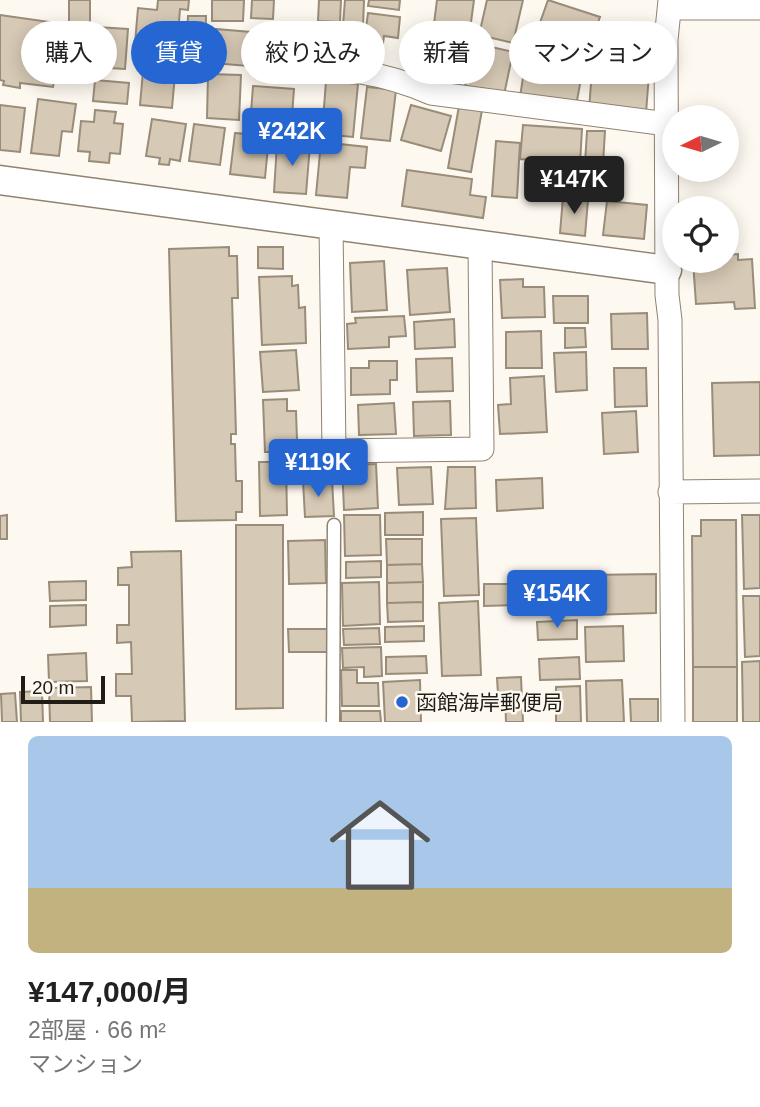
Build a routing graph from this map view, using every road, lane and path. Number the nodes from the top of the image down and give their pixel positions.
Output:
1 (670, 4) edge
2 (760, 8) edge
3 (385, 76) edge
4 (667, 105) edge
5 (662, 123) edge
6 (0, 180) edge
7 (331, 225) junction
8 (480, 246) junction
9 (662, 269) edge
10 (667, 273) edge
11 (760, 491) edge
12 (670, 492) junction
13 (334, 525) dead end
14 (333, 722) edge
15 (674, 722) edge

1 - 2 street
1 - 4 street
3 - 5 street
6 - 7 street
7 - 8 street
7 - 8 street
8 - 9 street
10 - 12 street
11 - 12 street
12 - 15 street
13 - 14 lane

